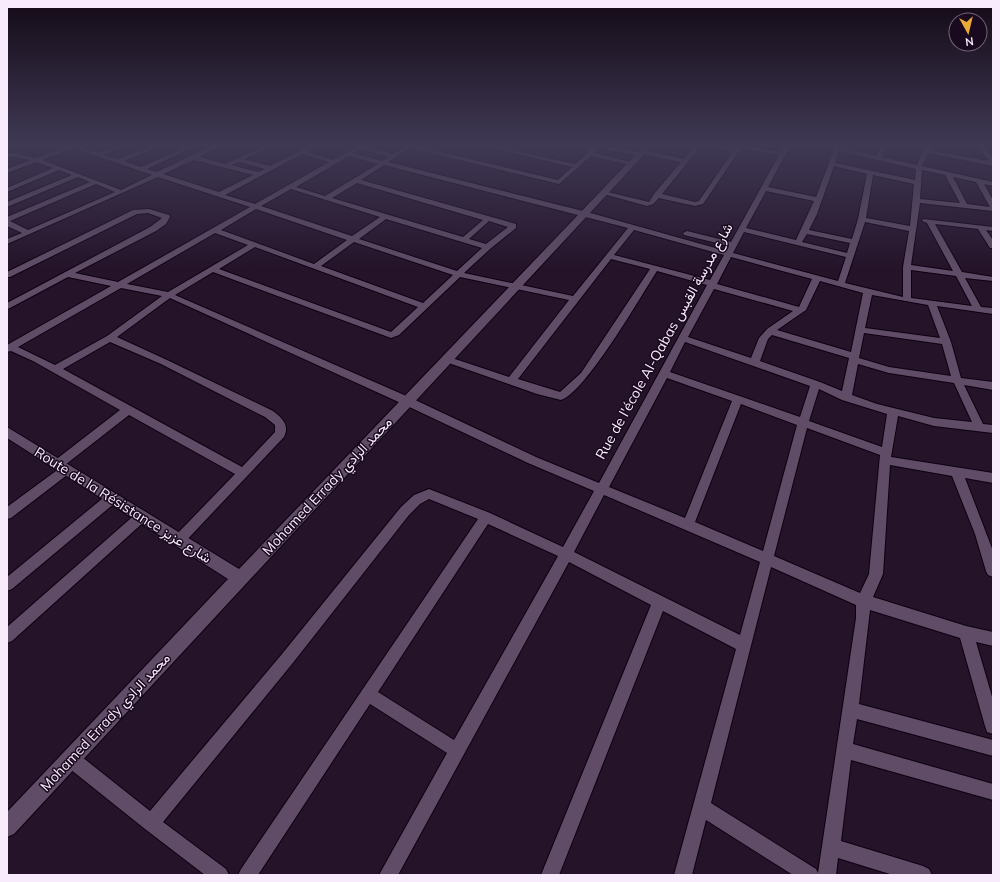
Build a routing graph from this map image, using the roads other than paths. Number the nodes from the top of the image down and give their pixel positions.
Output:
1 (47, 187) edge
2 (83, 187) edge
3 (108, 187) edge
4 (131, 187) edge
5 (196, 187) edge
6 (234, 187) edge
7 (290, 187) joint
8 (344, 187) edge
9 (381, 187) edge
10 (478, 187) edge
11 (609, 187) edge
12 (662, 187) edge
13 (712, 187) edge
14 (822, 187) edge
15 (868, 187) edge
16 (918, 187) edge
17 (955, 187) edge
18 (982, 187) edge
19 (764, 188) joint
20 (121, 192) junction
21 (604, 193) junction
22 (219, 195) junction
23 (656, 195) junction
24 (326, 198) junction
25 (818, 200) junction
26 (916, 201) junction
27 (9, 203) edge
28 (964, 205) junction
29 (255, 207) junction
30 (993, 207) edge
31 (29, 210) junction
32 (584, 214) junction
33 (385, 216) junction
34 (489, 218) junction
35 (862, 219) junction
36 (7, 220) edge
37 (915, 220) junction
38 (930, 222) junction
39 (7, 223) edge
40 (980, 227) junction
41 (632, 228) junction
42 (742, 229) junction
43 (912, 229) junction
44 (993, 229) edge
45 (214, 230) junction
46 (805, 231) junction
47 (27, 232) junction
48 (687, 233) dead end
49 (353, 239) junction
50 (464, 240) junction
51 (7, 242) edge
52 (855, 242) junction
53 (798, 243) junction
54 (253, 244) junction
55 (734, 245) junction
56 (993, 246) edge
57 (487, 247) junction
58 (729, 255) junction
59 (610, 256) junction
60 (851, 256) junction
61 (315, 267) junction
62 (907, 267) junction
63 (655, 268) junction
64 (212, 269) junction
65 (67, 274) junction
66 (458, 274) junction
67 (958, 274) junction
68 (7, 275) edge
69 (817, 278) junction
70 (993, 279) edge
71 (712, 284) junction
72 (841, 284) junction
73 (118, 285) junction
74 (515, 286) junction
75 (868, 292) junction
76 (169, 295) junction
77 (575, 299) junction
78 (907, 300) junction
79 (931, 303) junction
80 (7, 306) edge
81 (423, 306) junction
82 (799, 310) junction
83 (978, 310) junction
84 (992, 313) edge
85 (861, 330) junction
86 (770, 331) junction
87 (110, 338) junction
88 (682, 338) junction
89 (946, 342) junction
90 (9, 348) edge
91 (853, 358) junction
92 (446, 359) junction
93 (754, 363) junction
94 (54, 370) junction
95 (663, 373) junction
96 (957, 380) junction
97 (511, 381) junction
98 (816, 384) junction
99 (993, 386) edge
100 (846, 397) junction
101 (738, 399) junction
102 (407, 401) junction
103 (128, 410) junction
104 (892, 412) junction
105 (803, 423) junction
106 (979, 427) junction
107 (993, 429) edge
108 (7, 432) edge
109 (886, 456) junction
110 (63, 467) junction
111 (956, 471) junction
112 (243, 472) junction
113 (993, 478) edge
114 (600, 487) junction
115 (112, 498) junction
116 (7, 514) edge
117 (142, 516) junction
118 (486, 517) junction
119 (688, 525) junction
120 (987, 535) edge
121 (179, 540) junction
122 (566, 554) junction
123 (767, 559) junction
124 (993, 571) edge
125 (240, 578) junction
126 (7, 585) edge
127 (863, 601) junction
128 (659, 603) junction
129 (966, 633) junction
130 (7, 636) edge
131 (993, 639) edge
132 (744, 645) junction
133 (368, 694) junction
134 (850, 709) junction
135 (993, 726) edge
136 (993, 748) edge
137 (456, 750) junction
138 (844, 750) junction
139 (71, 759) junction
140 (993, 792) edge
141 (702, 807) junction
142 (151, 823) junction
143 (7, 827) edge
144 (830, 847) junction
145 (220, 875) edge
146 (247, 875) edge
147 (388, 875) edge
148 (550, 875) edge
149 (683, 875) edge
150 (810, 875) edge
151 (827, 875) edge
152 (923, 875) edge

1 - 27 street
2 - 31 street
3 - 20 street
4 - 20 street
5 - 22 street
6 - 22 street
7 - 24 street
7 - 29 street
8 - 24 street
9 - 34 street
10 - 32 street
11 - 21 street, Mohamed Errady محمد الرادي
12 - 23 street
13 - 23 street
14 - 25 street
15 - 35 street
16 - 26 street
17 - 28 street
18 - 30 street
19 - 25 street
19 - 42 street, Rue de l'école Al-Qabas شارع مدرسة القبس
20 - 47 street
21 - 23 street
21 - 32 street, Mohamed Errady محمد الرادي
22 - 29 street
24 - 33 street
25 - 46 street
26 - 28 street
26 - 37 street
27 - 31 street
28 - 30 street
29 - 45 street
29 - 49 street
31 - 36 street
32 - 41 street
32 - 74 street, Mohamed Errady محمد الرادي
33 - 49 street
33 - 50 street
34 - 50 street
34 - 57 street
35 - 43 street
35 - 52 street
37 - 38 street
37 - 43 street
38 - 40 street
38 - 67 street
39 - 47 street
40 - 44 street
40 - 56 street
41 - 58 street
41 - 59 street
42 - 53 street
42 - 55 street, Rue de l'école Al-Qabas شارع مدرسة القبس
43 - 62 street
45 - 54 street
45 - 73 street
46 - 52 street
46 - 53 street
47 - 51 street
48 - 55 street
49 - 61 street
49 - 66 street
50 - 57 street
52 - 60 street
53 - 60 street
54 - 61 street
54 - 64 street
55 - 58 street, Rue de l'école Al-Qabas شارع مدرسة القبس
57 - 66 street
58 - 69 street
58 - 71 street, Rue de l'école Al-Qabas شارع مدرسة القبس
59 - 63 street
59 - 77 street
60 - 72 street
61 - 81 street
62 - 67 street
62 - 78 street
63 - 71 street
63 - 97 street
64 - 76 street
64 - 81 street
65 - 68 street
65 - 73 street
65 - 80 street
66 - 74 street
66 - 81 street
67 - 70 street
67 - 83 street
69 - 72 street
69 - 82 street
71 - 82 street
71 - 88 street, Rue de l'école Al-Qabas شارع مدرسة القبس
72 - 75 street
73 - 76 street
73 - 90 street
74 - 77 street
74 - 92 street, Mohamed Errady محمد الرادي
75 - 78 street
75 - 85 street
76 - 87 street
76 - 102 street
77 - 97 street
78 - 79 street
79 - 83 street
79 - 89 street
82 - 86 street
83 - 84 street
85 - 89 street
85 - 91 street
86 - 91 street
86 - 93 street
87 - 94 street
87 - 112 street
88 - 93 street
88 - 95 street, Rue de l'école Al-Qabas شارع مدرسة القبس
89 - 96 street
90 - 94 street
91 - 96 street
91 - 100 street
92 - 97 street
92 - 102 street, Mohamed Errady محمد الرادي
93 - 98 street
94 - 103 street
95 - 101 street
95 - 114 street, Rue de l'école Al-Qabas شارع مدرسة القبس
96 - 99 street
96 - 106 street
98 - 100 street
98 - 105 street
100 - 104 street
101 - 105 street
101 - 119 street
102 - 114 street
102 - 125 street, Mohamed Errady محمد الرادي
103 - 110 street
103 - 112 street
104 - 106 street
104 - 109 street
105 - 109 street
105 - 123 street
106 - 107 street
108 - 110 street, Route de la Résistance شارع عزيز
109 - 111 street
109 - 127 street
110 - 115 street, Route de la Résistance شارع عزيز
110 - 116 street
111 - 113 street
111 - 120 street
112 - 121 street
114 - 119 street
114 - 122 street, Rue de l'école Al-Qabas شارع مدرسة القبس
115 - 117 street, Route de la Résistance شارع عزيز
115 - 126 street
117 - 121 street, Route de la Résistance شارع عزيز
117 - 130 street
118 - 122 street
118 - 133 street
118 - 142 street
119 - 123 street
120 - 124 street
121 - 125 street, Route de la Résistance شارع عزيز
122 - 128 street
122 - 137 street, Rue de l'école Al-Qabas شارع مدرسة القبس
123 - 127 street
123 - 132 street
125 - 139 street, Mohamed Errady محمد الرادي
127 - 129 street
127 - 134 street
128 - 132 street
128 - 148 street
129 - 131 street
129 - 135 street
132 - 141 street
133 - 137 street
133 - 146 street
134 - 136 street
134 - 138 street
137 - 147 street, Rue de l'école Al-Qabas شارع مدرسة القبس
138 - 140 street
138 - 144 street
139 - 142 street
139 - 143 street, Mohamed Errady محمد الرادي
141 - 149 street
141 - 150 street
142 - 145 street
144 - 151 street
144 - 152 street

